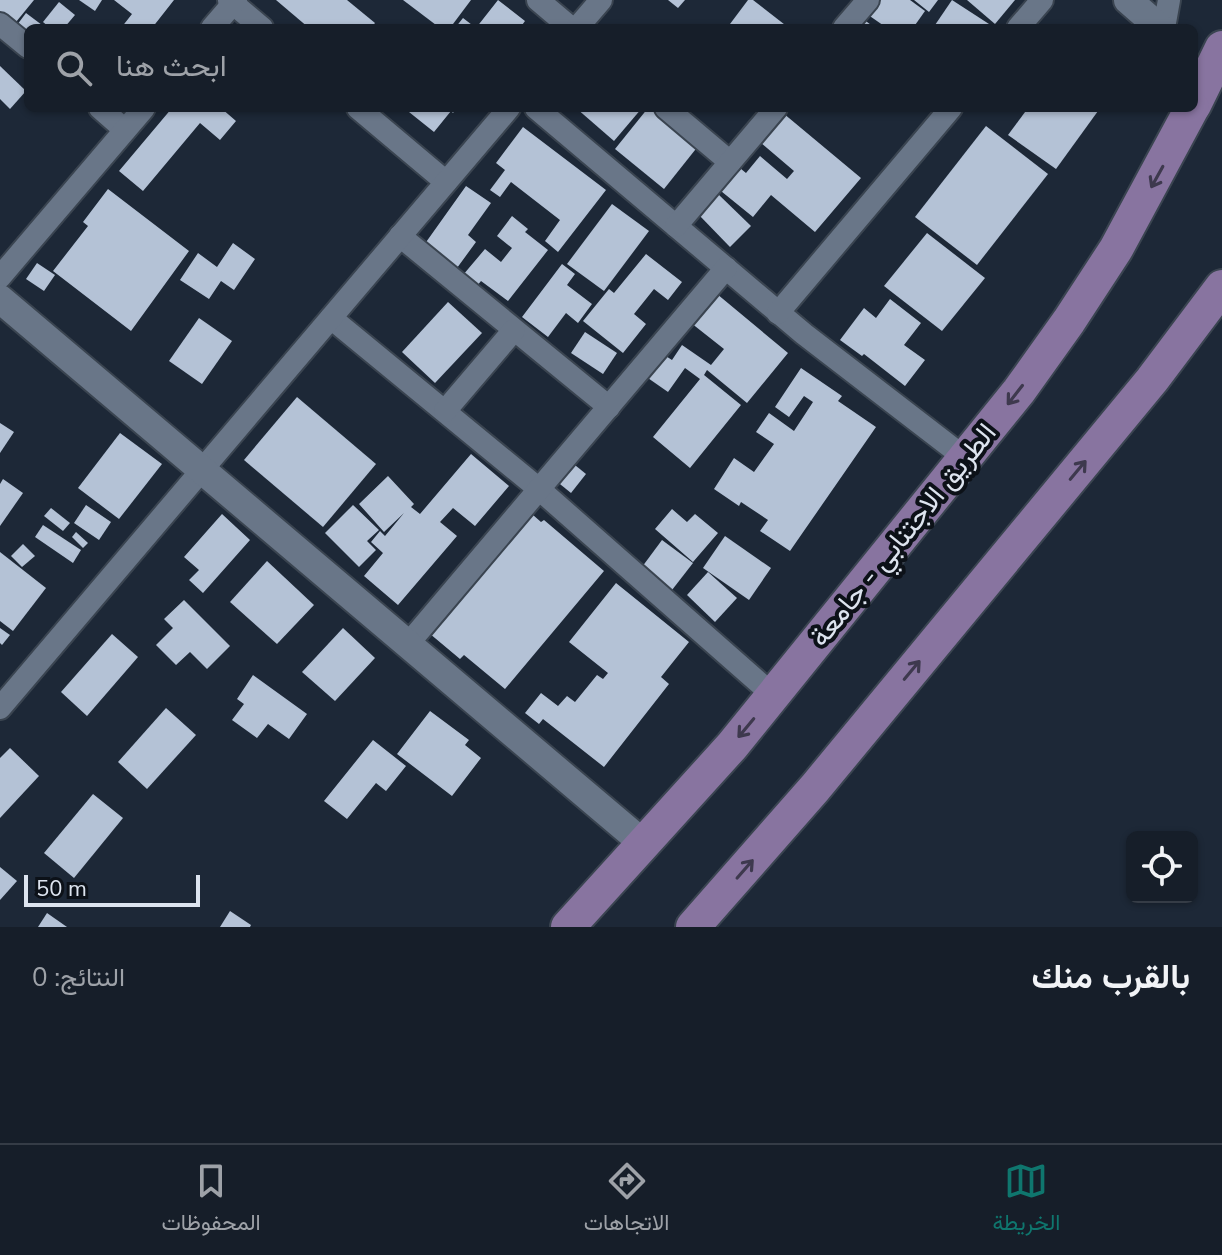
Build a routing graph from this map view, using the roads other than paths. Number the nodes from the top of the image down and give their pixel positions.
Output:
1 (538, 0) edge
2 (601, 0) edge
3 (868, 0) edge
4 (1042, 0) edge
5 (1128, 0) edge
6 (1169, 0) edge
7 (232, 1) edge
8 (0, 24) edge
9 (215, 24) edge
10 (258, 24) edge
11 (569, 24) edge
12 (578, 24) edge
13 (847, 24) edge
14 (1021, 24) edge
15 (1157, 24) edge
16 (1163, 24) edge
17 (24, 44) edge
18 (1209, 58) edge
19 (1198, 91) edge
20 (105, 112) edge
21 (141, 112) edge
22 (363, 112) edge
23 (506, 112) edge
24 (541, 112) edge
25 (671, 112) edge
26 (773, 112) edge
27 (948, 112) edge
28 (1190, 112) edge
29 (125, 130) junction
30 (730, 162) junction
31 (446, 182) junction
32 (676, 226) junction
33 (400, 236) junction
34 (726, 268) junction
35 (0, 277) edge
36 (1222, 287) edge
37 (0, 299) edge
38 (778, 313) junction
39 (331, 318) junction
40 (514, 330) junction
41 (609, 407) junction
42 (445, 411) junction
43 (965, 458) junction
44 (202, 470) junction
45 (539, 489) junction
46 (408, 644) junction
47 (774, 696) junction
48 (0, 708) edge
49 (644, 844) junction
50 (568, 927) edge
51 (693, 927) edge

1 - 11 street
2 - 12 street
3 - 13 street
4 - 14 street
5 - 15 street
6 - 16 street
7 - 9 street
7 - 10 street
8 - 17 street
18 - 19 main road, الطريق الاجتنابي - جامعة
20 - 29 street
21 - 29 street
22 - 31 street
23 - 31 street
24 - 32 street
25 - 30 street
26 - 30 street
27 - 38 street
28 -> 43 main road, الطريق الاجتنابي - جامعة
29 - 35 street
30 - 32 street
31 - 33 street
32 - 34 street
33 - 39 street
33 - 40 street
34 - 38 street
34 - 41 street
51 -> 36 main road
37 - 44 street
38 - 43 street
39 - 42 street
39 - 44 street
40 - 41 street
40 - 42 street
41 - 45 street
42 - 45 street
43 - 47 main road, الطريق الاجتنابي - جامعة
44 - 46 street
44 - 48 street
45 - 46 street
45 - 47 street
46 - 49 street
47 -> 49 main road, الطريق الاجتنابي - جامعة
49 - 50 main road, الطريق الاجتنابي - جامعة

